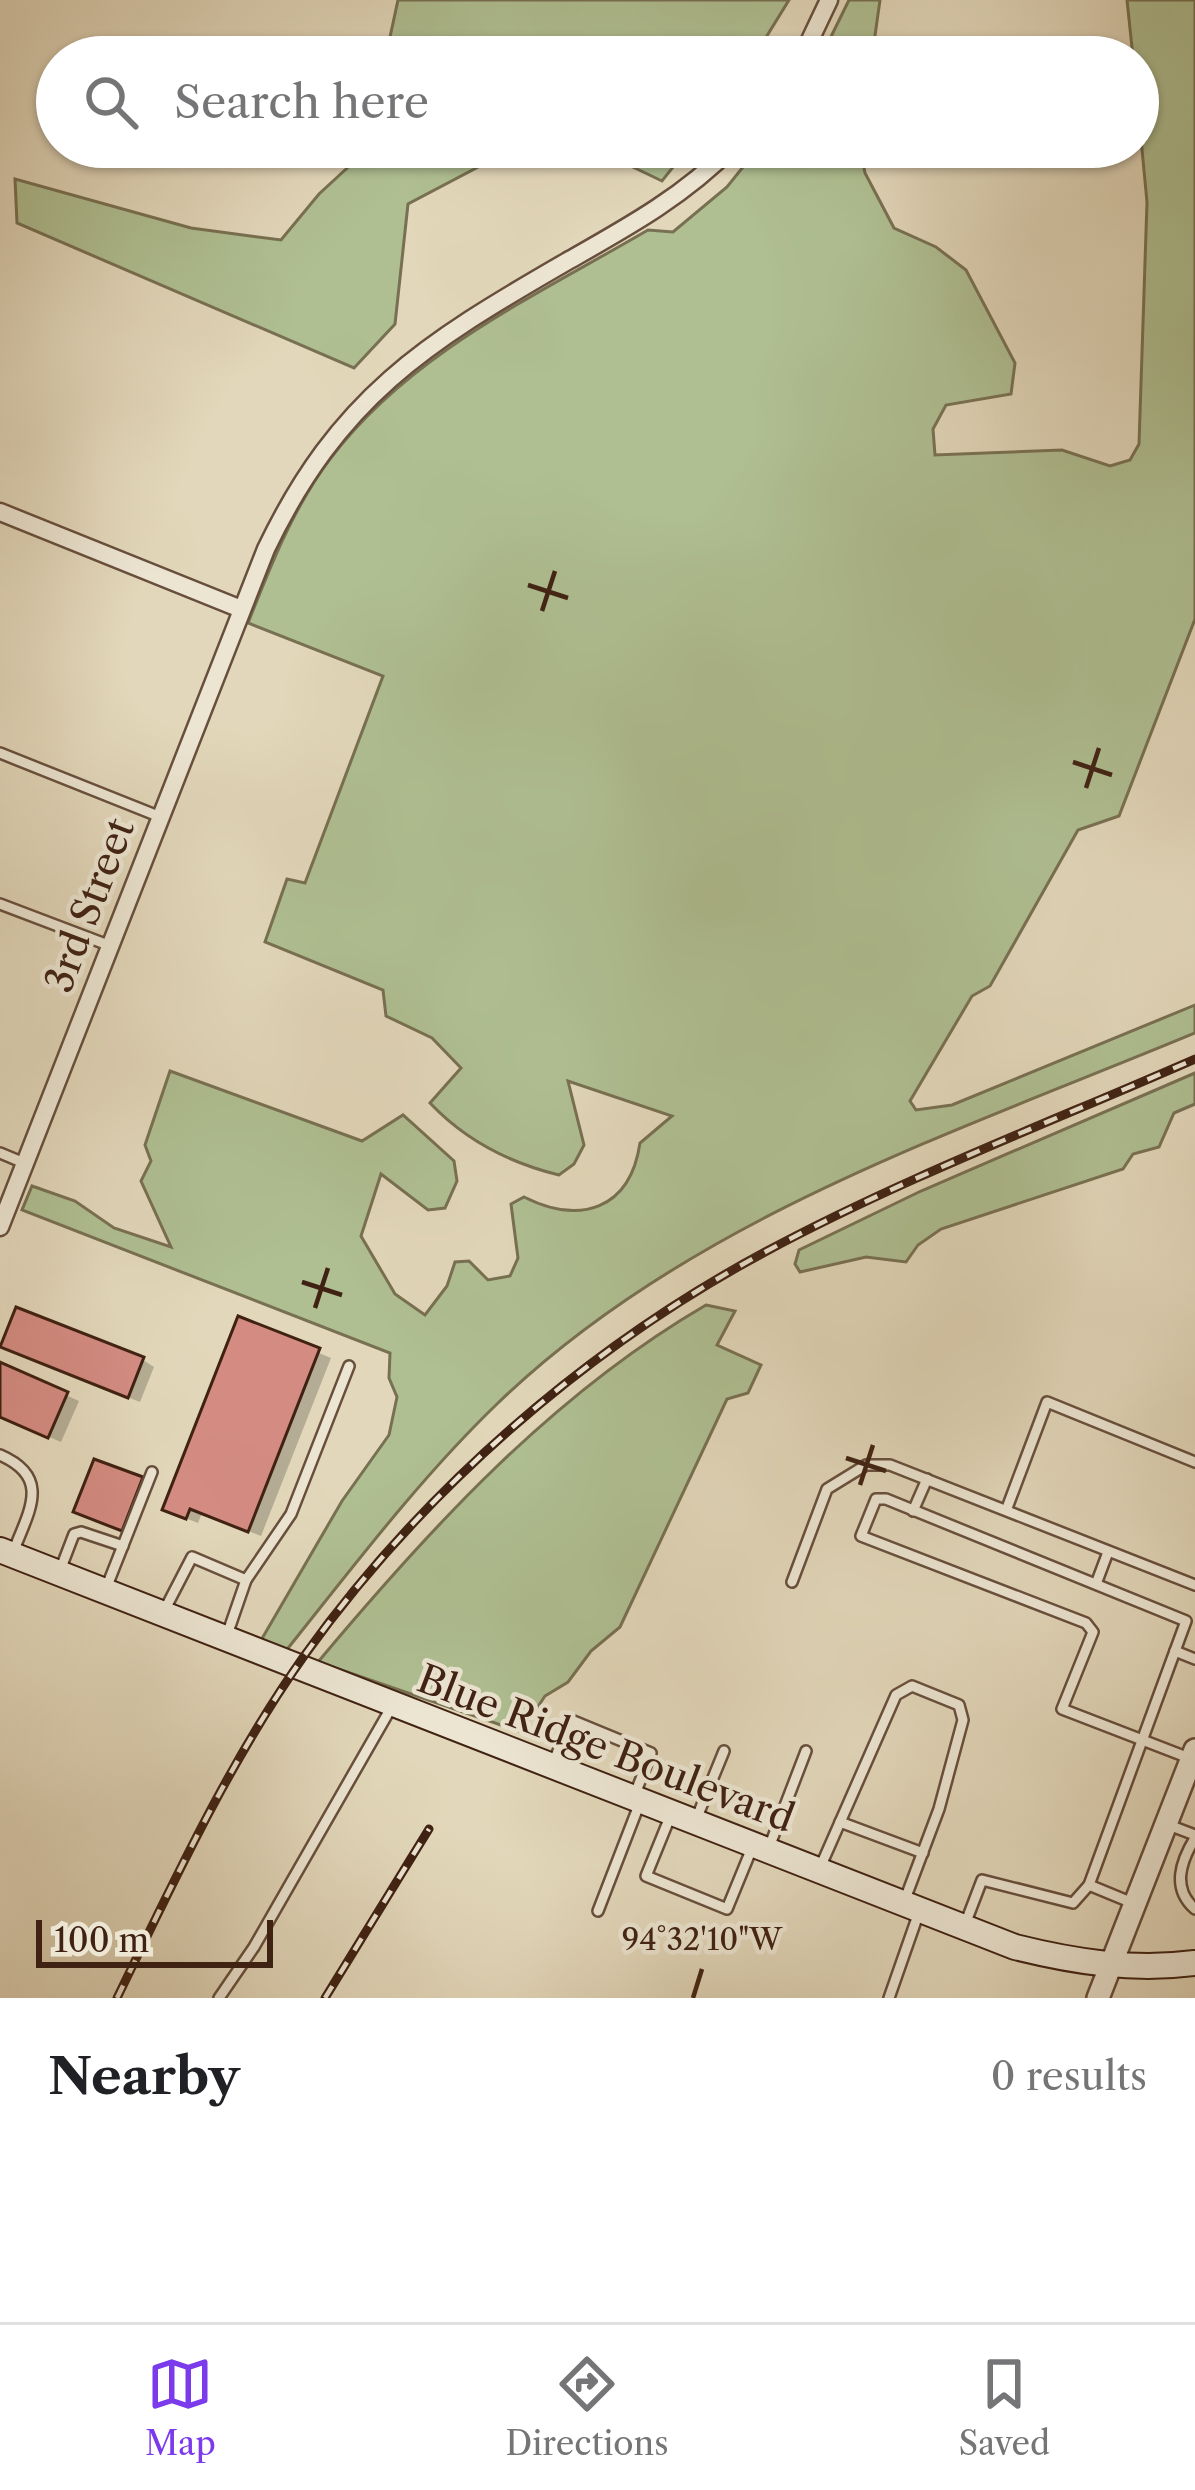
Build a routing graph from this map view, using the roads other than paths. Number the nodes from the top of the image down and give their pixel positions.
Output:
1 (829, 0) edge
2 (812, 36) edge
3 (708, 168) edge
4 (0, 512) edge
5 (241, 609) junction
6 (0, 753) edge
7 (158, 816) junction
8 (0, 904) edge
9 (109, 945) junction
10 (0, 1153) edge
11 (24, 1163) junction
12 (0, 1227) edge
13 (350, 1366) dead end
14 (0, 1455) edge
15 (1195, 1462) edge
16 (152, 1472) dead end
17 (927, 1479) junction
18 (1006, 1508) junction
19 (914, 1511) junction
20 (123, 1546) junction
21 (6, 1552) edge
22 (1108, 1552) junction
23 (59, 1573) junction
24 (246, 1580) junction
25 (792, 1582) dead end
26 (1096, 1585) junction
27 (1195, 1585) edge
28 (105, 1591) junction
29 (163, 1613) junction
30 (226, 1638) junction
31 (1175, 1651) junction
32 (1195, 1659) edge
33 (393, 1703) junction
34 (1141, 1740) junction
35 (724, 1751) dead end
36 (806, 1751) dead end
37 (1193, 1755) edge
38 (552, 1766) junction
39 (637, 1799) junction
40 (683, 1817) junction
41 (840, 1822) junction
42 (1166, 1824) junction
43 (1195, 1836) edge
44 (761, 1847) junction
45 (922, 1853) junction
46 (819, 1870) junction
47 (1089, 1885) junction
48 (1135, 1904) junction
49 (912, 1906) junction
50 (1195, 1909) edge
51 (598, 1911) dead end
52 (964, 1927) junction
53 (1195, 1963) edge
54 (1111, 1965) junction
55 (219, 1998) edge
56 (889, 1998) edge
57 (1098, 1998) edge

1 - 2 street
3 - 5 street, 3rd Street
4 - 5 street
5 - 7 street, 3rd Street
6 - 7 lane
7 - 9 street, 3rd Street
8 - 9 lane
9 - 11 street, 3rd Street
10 - 11 lane
11 - 12 street, 3rd Street
13 - 24 lane
14 - 21 lane
15 - 18 lane
16 - 20 lane
17 - 18 lane
17 - 19 lane
17 - 25 lane
18 - 22 lane
19 - 26 lane
19 - 34 lane
20 - 23 lane
20 - 28 lane
21 - 23 main road, Blue Ridge Boulevard
22 - 26 lane
22 - 27 lane
23 - 28 main road, Blue Ridge Boulevard
24 - 29 lane
24 - 30 lane
26 - 31 lane
28 - 29 main road, Blue Ridge Boulevard
29 - 30 main road, Blue Ridge Boulevard
30 - 33 main road, Blue Ridge Boulevard
31 - 32 lane
31 - 34 lane
33 - 38 main road, Blue Ridge Boulevard
33 - 55 lane
34 - 37 lane
34 - 47 lane
35 - 40 lane
36 - 44 lane
37 - 42 street
38 - 39 main road, Blue Ridge Boulevard
38 - 39 lane
39 - 40 main road, Blue Ridge Boulevard
39 - 51 lane
40 - 44 main road, Blue Ridge Boulevard
40 - 44 lane
41 - 45 lane
41 - 45 lane
41 - 46 lane
42 - 43 lane
42 - 48 street
43 - 50 lane
44 - 46 main road, Blue Ridge Boulevard
45 - 49 lane
46 - 49 main road, Blue Ridge Boulevard
47 - 48 lane
47 - 52 lane
48 - 54 street
49 - 52 main road, Blue Ridge Boulevard
49 - 56 lane
52 - 54 main road, Blue Ridge Boulevard
53 - 54 main road, Blue Ridge Boulevard
54 - 57 street

